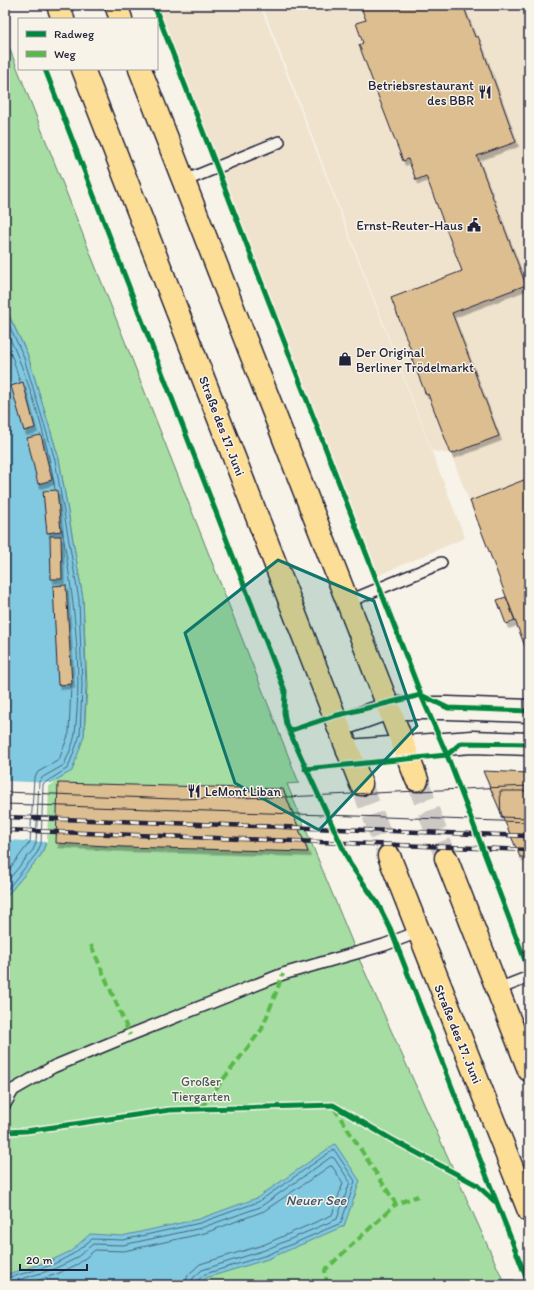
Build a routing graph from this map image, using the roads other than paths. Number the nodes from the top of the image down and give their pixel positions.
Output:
1 (58, 5) edge
2 (116, 5) edge
3 (63, 18) edge
4 (121, 18) edge
5 (83, 70) edge
6 (140, 70) edge
7 (279, 142) dead end
8 (184, 181) junction
9 (441, 563) dead end
10 (347, 602) junction
11 (389, 708) junction
12 (529, 711) edge
13 (338, 726) junction
14 (529, 744) edge
15 (404, 747) junction
16 (348, 751) junction
17 (417, 780) tunnel mouth
18 (361, 784) tunnel mouth
19 (389, 856) tunnel mouth
20 (446, 858) tunnel mouth
21 (418, 932) junction
22 (529, 977) edge
23 (498, 989) junction
24 (529, 1070) edge
25 (5, 1104) edge
26 (529, 1211) edge

1 - 3 main road
2 - 4 main road
5 - 13 main road, Straße des 17. Juni
6 - 8 main road
7 - 8 lane
8 - 10 main road
9 - 10 lane
10 - 11 main road
11 - 12 street
11 - 13 street
11 - 15 main road
13 - 16 main road, Straße des 17. Juni
14 - 15 street
15 - 16 street
15 - 17 main road
16 - 18 main road, Straße des 17. Juni
19 - 21 main road, Straße des 17. Juni
20 - 23 main road
21 - 25 lane
21 - 26 main road, Straße des 17. Juni
22 - 23 lane
23 - 24 main road

